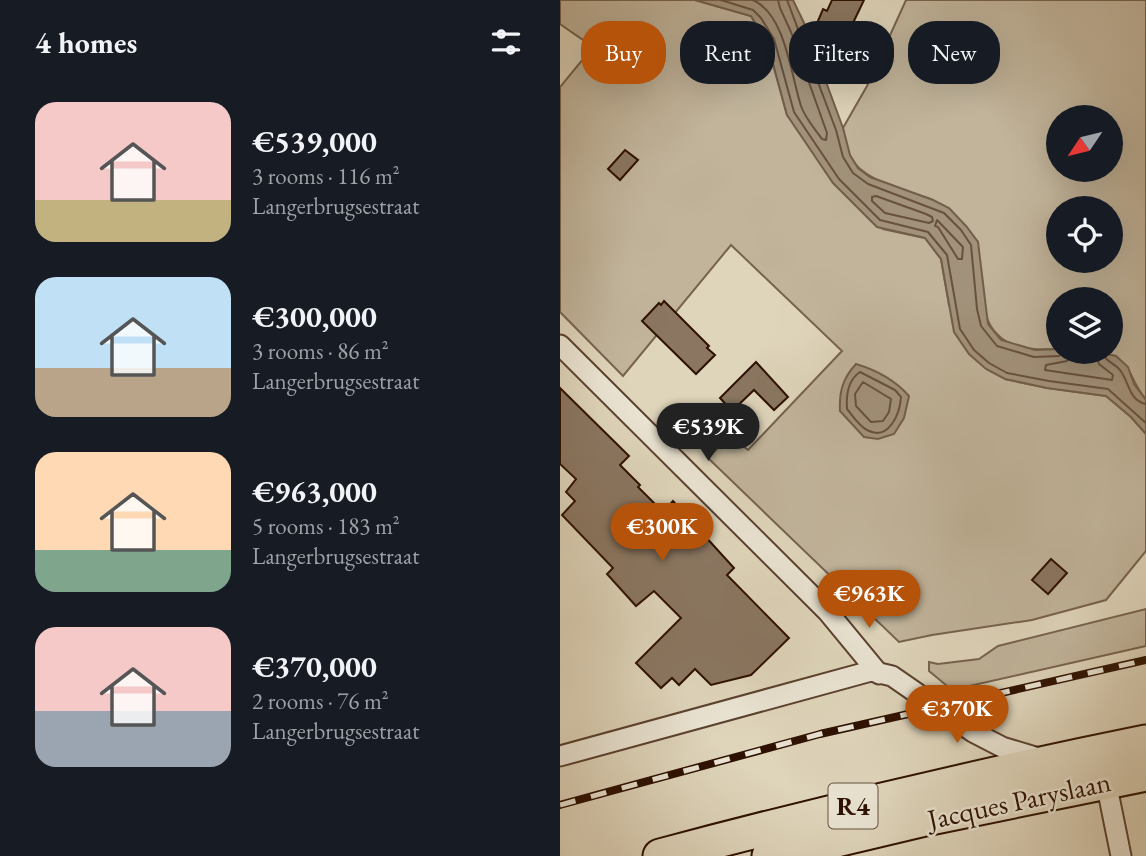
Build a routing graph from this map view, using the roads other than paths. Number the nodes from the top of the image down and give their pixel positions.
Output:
1 (560, 345) edge
2 (879, 674) junction
3 (973, 732) junction
4 (1146, 741) edge
5 (560, 756) edge
6 (1048, 761) junction
7 (1146, 774) edge
8 (971, 779) junction
9 (1106, 782) junction
10 (660, 856) edge
11 (769, 856) edge
12 (1121, 856) edge

1 - 2 street
2 - 3 street
2 - 5 street
3 - 6 street
3 - 8 street
4 - 6 highway, Jacques Paryslaan / R4
6 - 8 highway, Jacques Paryslaan / R4
6 - 9 street
7 - 9 highway, Jacques Paryslaan / R4
8 - 10 highway, Jacques Paryslaan / R4
9 - 11 highway, Jacques Paryslaan / R4
9 - 12 street

